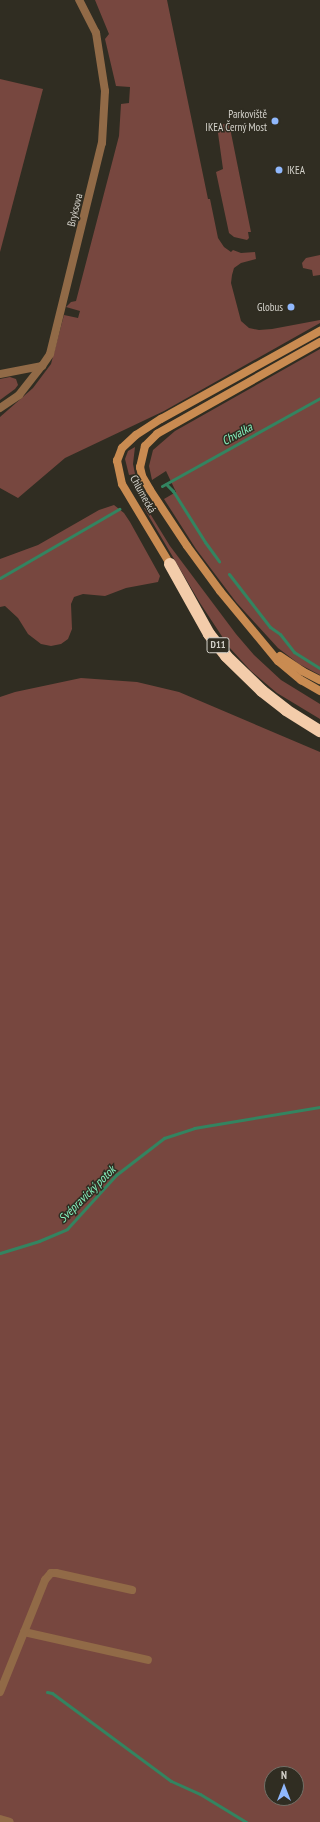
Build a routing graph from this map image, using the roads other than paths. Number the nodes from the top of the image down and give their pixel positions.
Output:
1 (79, 0) edge
2 (320, 331) edge
3 (320, 342) edge
4 (42, 366) junction
5 (0, 374) edge
6 (0, 408) edge
7 (170, 564) joint
8 (250, 629) junction
9 (320, 680) edge
10 (320, 691) edge
11 (286, 710) junction
12 (320, 726) edge
13 (320, 731) edge
14 (132, 1590) dead end
15 (24, 1632) junction
16 (148, 1660) dead end
17 (0, 1692) edge
18 (0, 1819) edge
19 (10, 1822) edge

1 - 4 street, Bryksova
2 - 7 main road, Chlumecká
3 - 8 main road, Chlumecká
4 - 5 street
4 - 6 street, Bryksova
7 - 11 highway, Chlumecká / D11
8 - 9 main road
8 - 10 main road
11 - 12 highway, D11
11 - 13 highway
14 - 15 street
15 - 16 street
15 - 17 street
18 - 19 street

